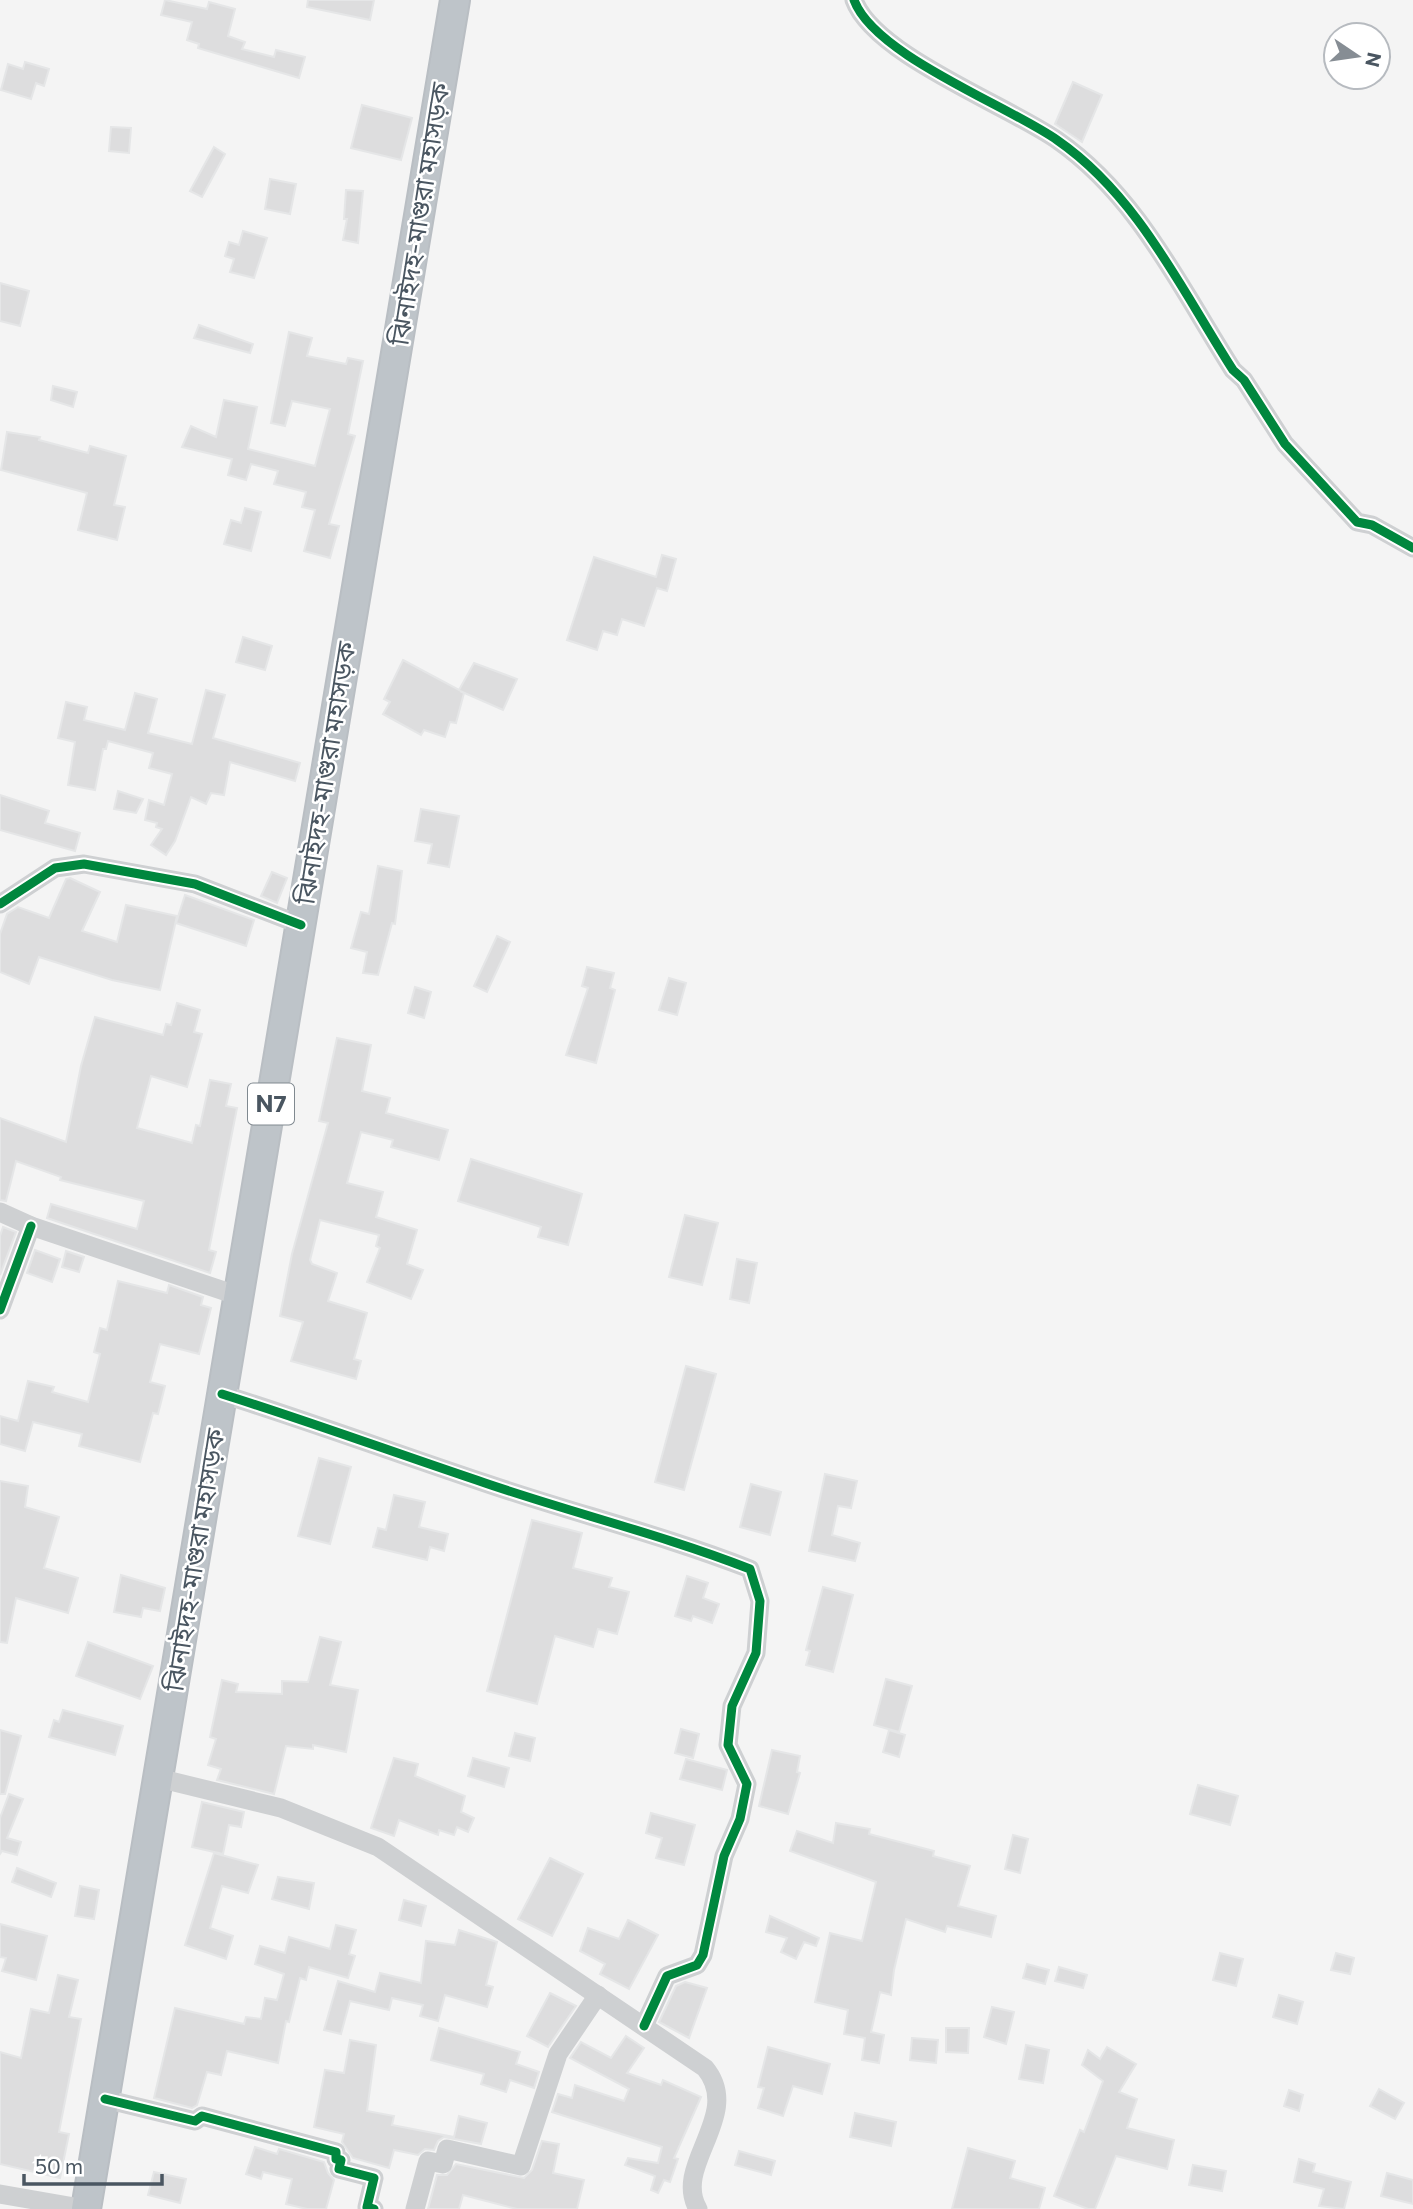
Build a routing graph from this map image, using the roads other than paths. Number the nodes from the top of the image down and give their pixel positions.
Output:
1 (455, 0) edge
2 (854, 0) edge
3 (1413, 548) edge
4 (0, 904) edge
5 (301, 925) junction
6 (0, 1212) edge
7 (30, 1226) junction
8 (239, 1296) junction
9 (0, 1310) edge
10 (222, 1394) junction
11 (158, 1779) junction
12 (598, 1995) junction
13 (644, 2026) junction
14 (104, 2099) junction
15 (0, 2194) edge
16 (86, 2209) edge
17 (374, 2209) edge
18 (415, 2209) edge
19 (698, 2209) edge

1 - 5 highway, ঝিনাইদহ-মাগুরা মহাসড়ক / N7
2 - 3 street
4 - 5 street
5 - 8 highway, ঝিনাইদহ-মাগুরা মহাসড়ক / N7
6 - 7 street
7 - 8 street
7 - 9 street
8 - 10 highway, ঝিনাইদহ-মাগুরা মহাসড়ক / N7
10 - 11 highway, ঝিনাইদহ-মাগুরা মহাসড়ক / N7
10 - 13 street
11 - 12 street
11 - 14 highway, ঝিনাইদহ-মাগুরা মহাসড়ক / N7
12 - 13 street
12 - 18 street
13 - 19 street
14 - 16 highway, ঝিনাইদহ-মাগুরা মহাসড়ক / N7
14 - 17 street
15 - 16 street

